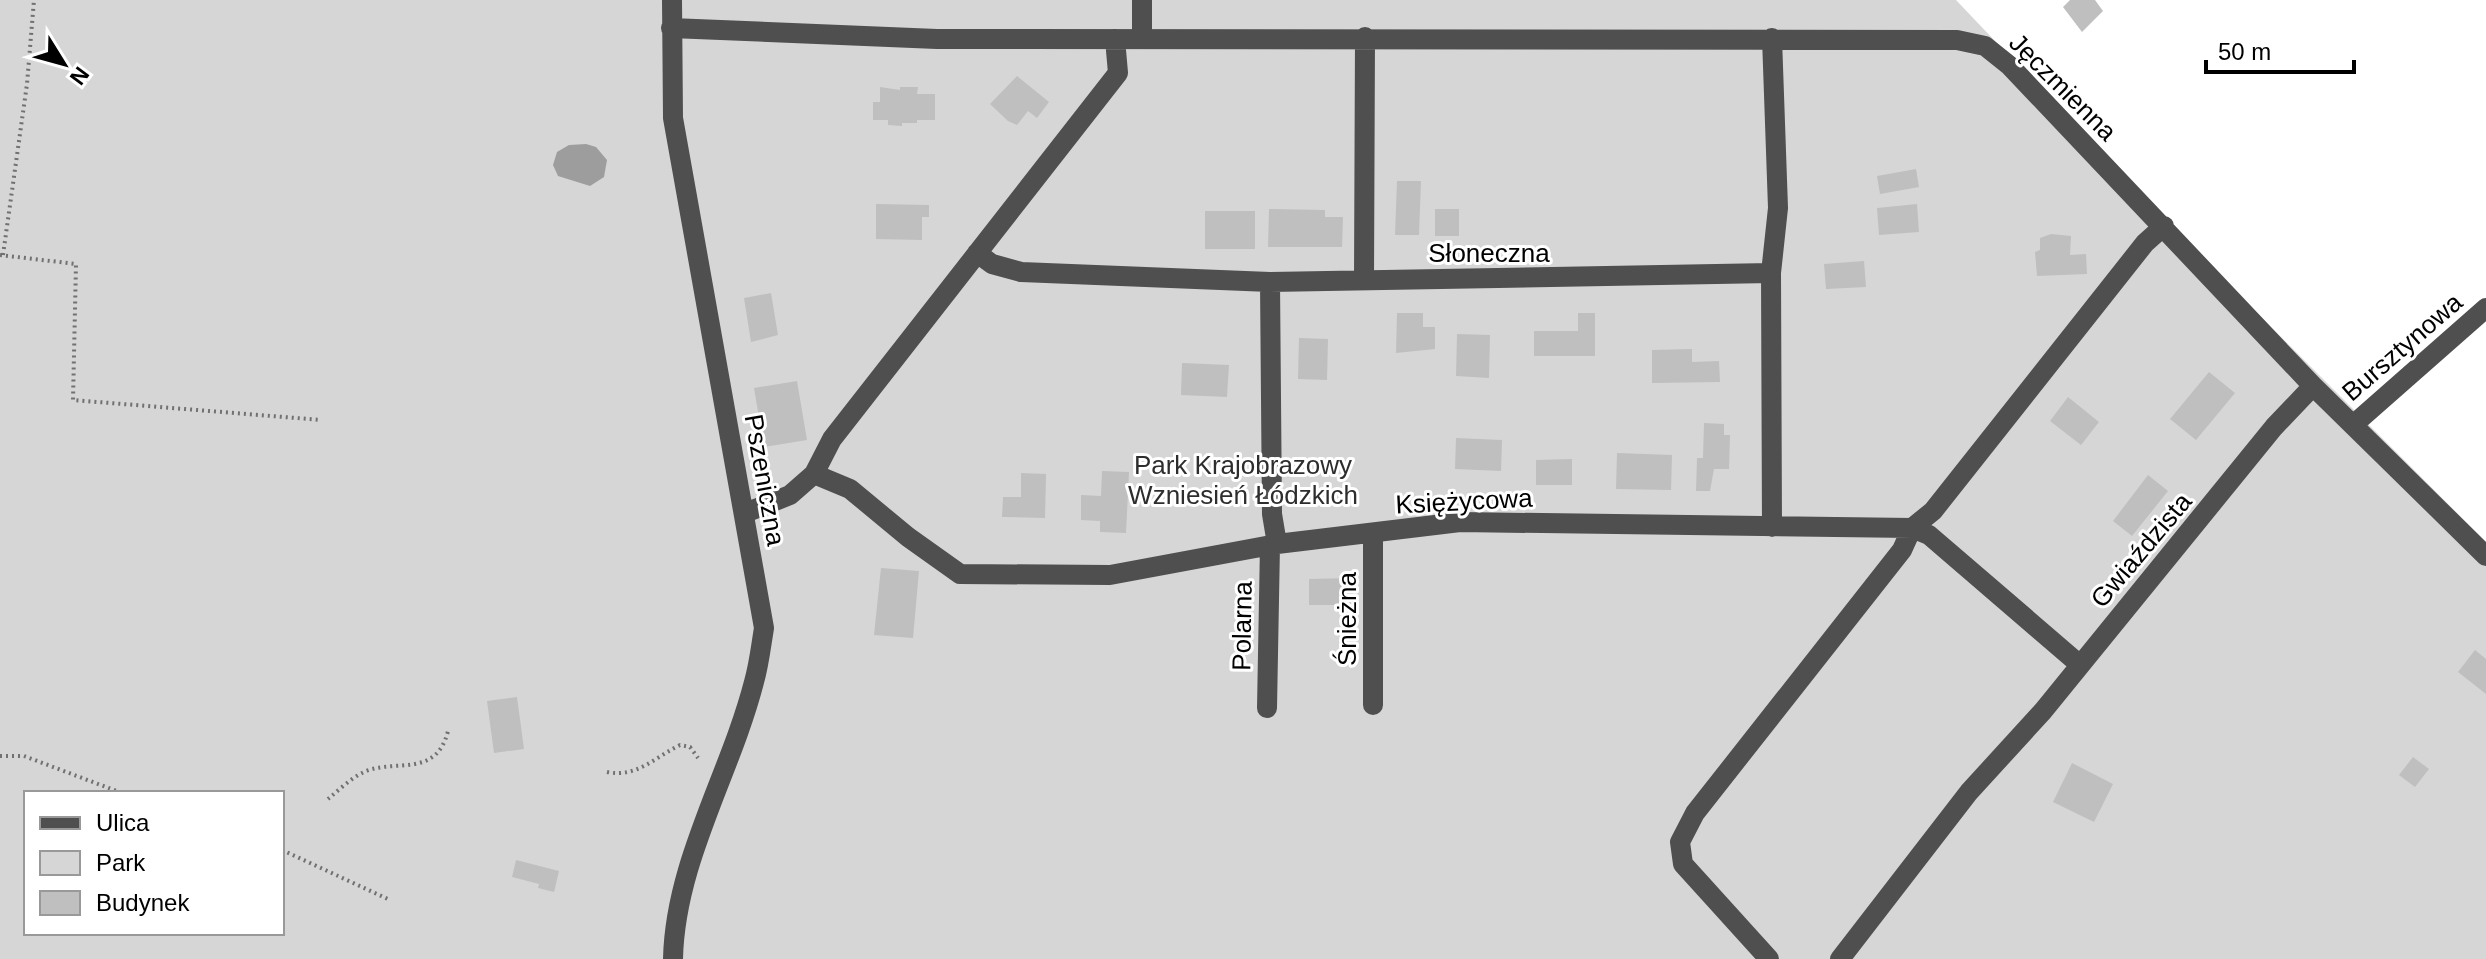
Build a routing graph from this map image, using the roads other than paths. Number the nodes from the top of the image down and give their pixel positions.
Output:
1 (672, 0) edge
2 (1142, 0) edge
3 (671, 28) junction
4 (1365, 37) junction
5 (1142, 38) junction
6 (1772, 38) junction
7 (1115, 39) junction
8 (2164, 226) junction
9 (977, 253) junction
10 (1771, 273) junction
11 (1364, 279) junction
12 (1270, 282) junction
13 (2486, 308) edge
14 (2313, 386) junction
15 (2353, 425) junction
16 (814, 474) junction
17 (745, 513) junction
18 (1772, 527) junction
19 (1912, 528) junction
20 (1373, 533) junction
21 (1273, 545) junction
22 (2486, 556) edge
23 (2079, 664) junction
24 (1373, 705) dead end
25 (1267, 708) dead end
26 (673, 959) edge
27 (1769, 959) edge
28 (1840, 959) edge

1 - 3 street, Pszeniczna
2 - 5 street
3 - 7 street, Jęczmienna
3 - 17 street, Pszeniczna
4 - 5 street, Jęczmienna
4 - 6 street, Jęczmienna
4 - 11 street
5 - 7 street, Jęczmienna
6 - 8 street, Jęczmienna
6 - 10 street
7 - 9 street
8 - 14 street, Jęczmienna
8 - 19 street
9 - 12 street, Słoneczna
9 - 16 street
10 - 11 street, Słoneczna
10 - 18 street
11 - 12 street, Słoneczna
12 - 21 street, Polarna
13 - 15 street, Bursztynowa
14 - 15 street, Jęczmienna
14 - 23 street, Gwiaździsta
15 - 22 street, Jęczmienna
16 - 17 street
16 - 21 street, Księżycowa
17 - 26 street, Pszeniczna
18 - 19 street, Księżycowa
18 - 20 street, Księżycowa
19 - 23 street
19 - 27 street
20 - 21 street, Księżycowa
20 - 24 street, Śnieżna
21 - 25 street, Polarna
23 - 28 street, Gwiaździsta

